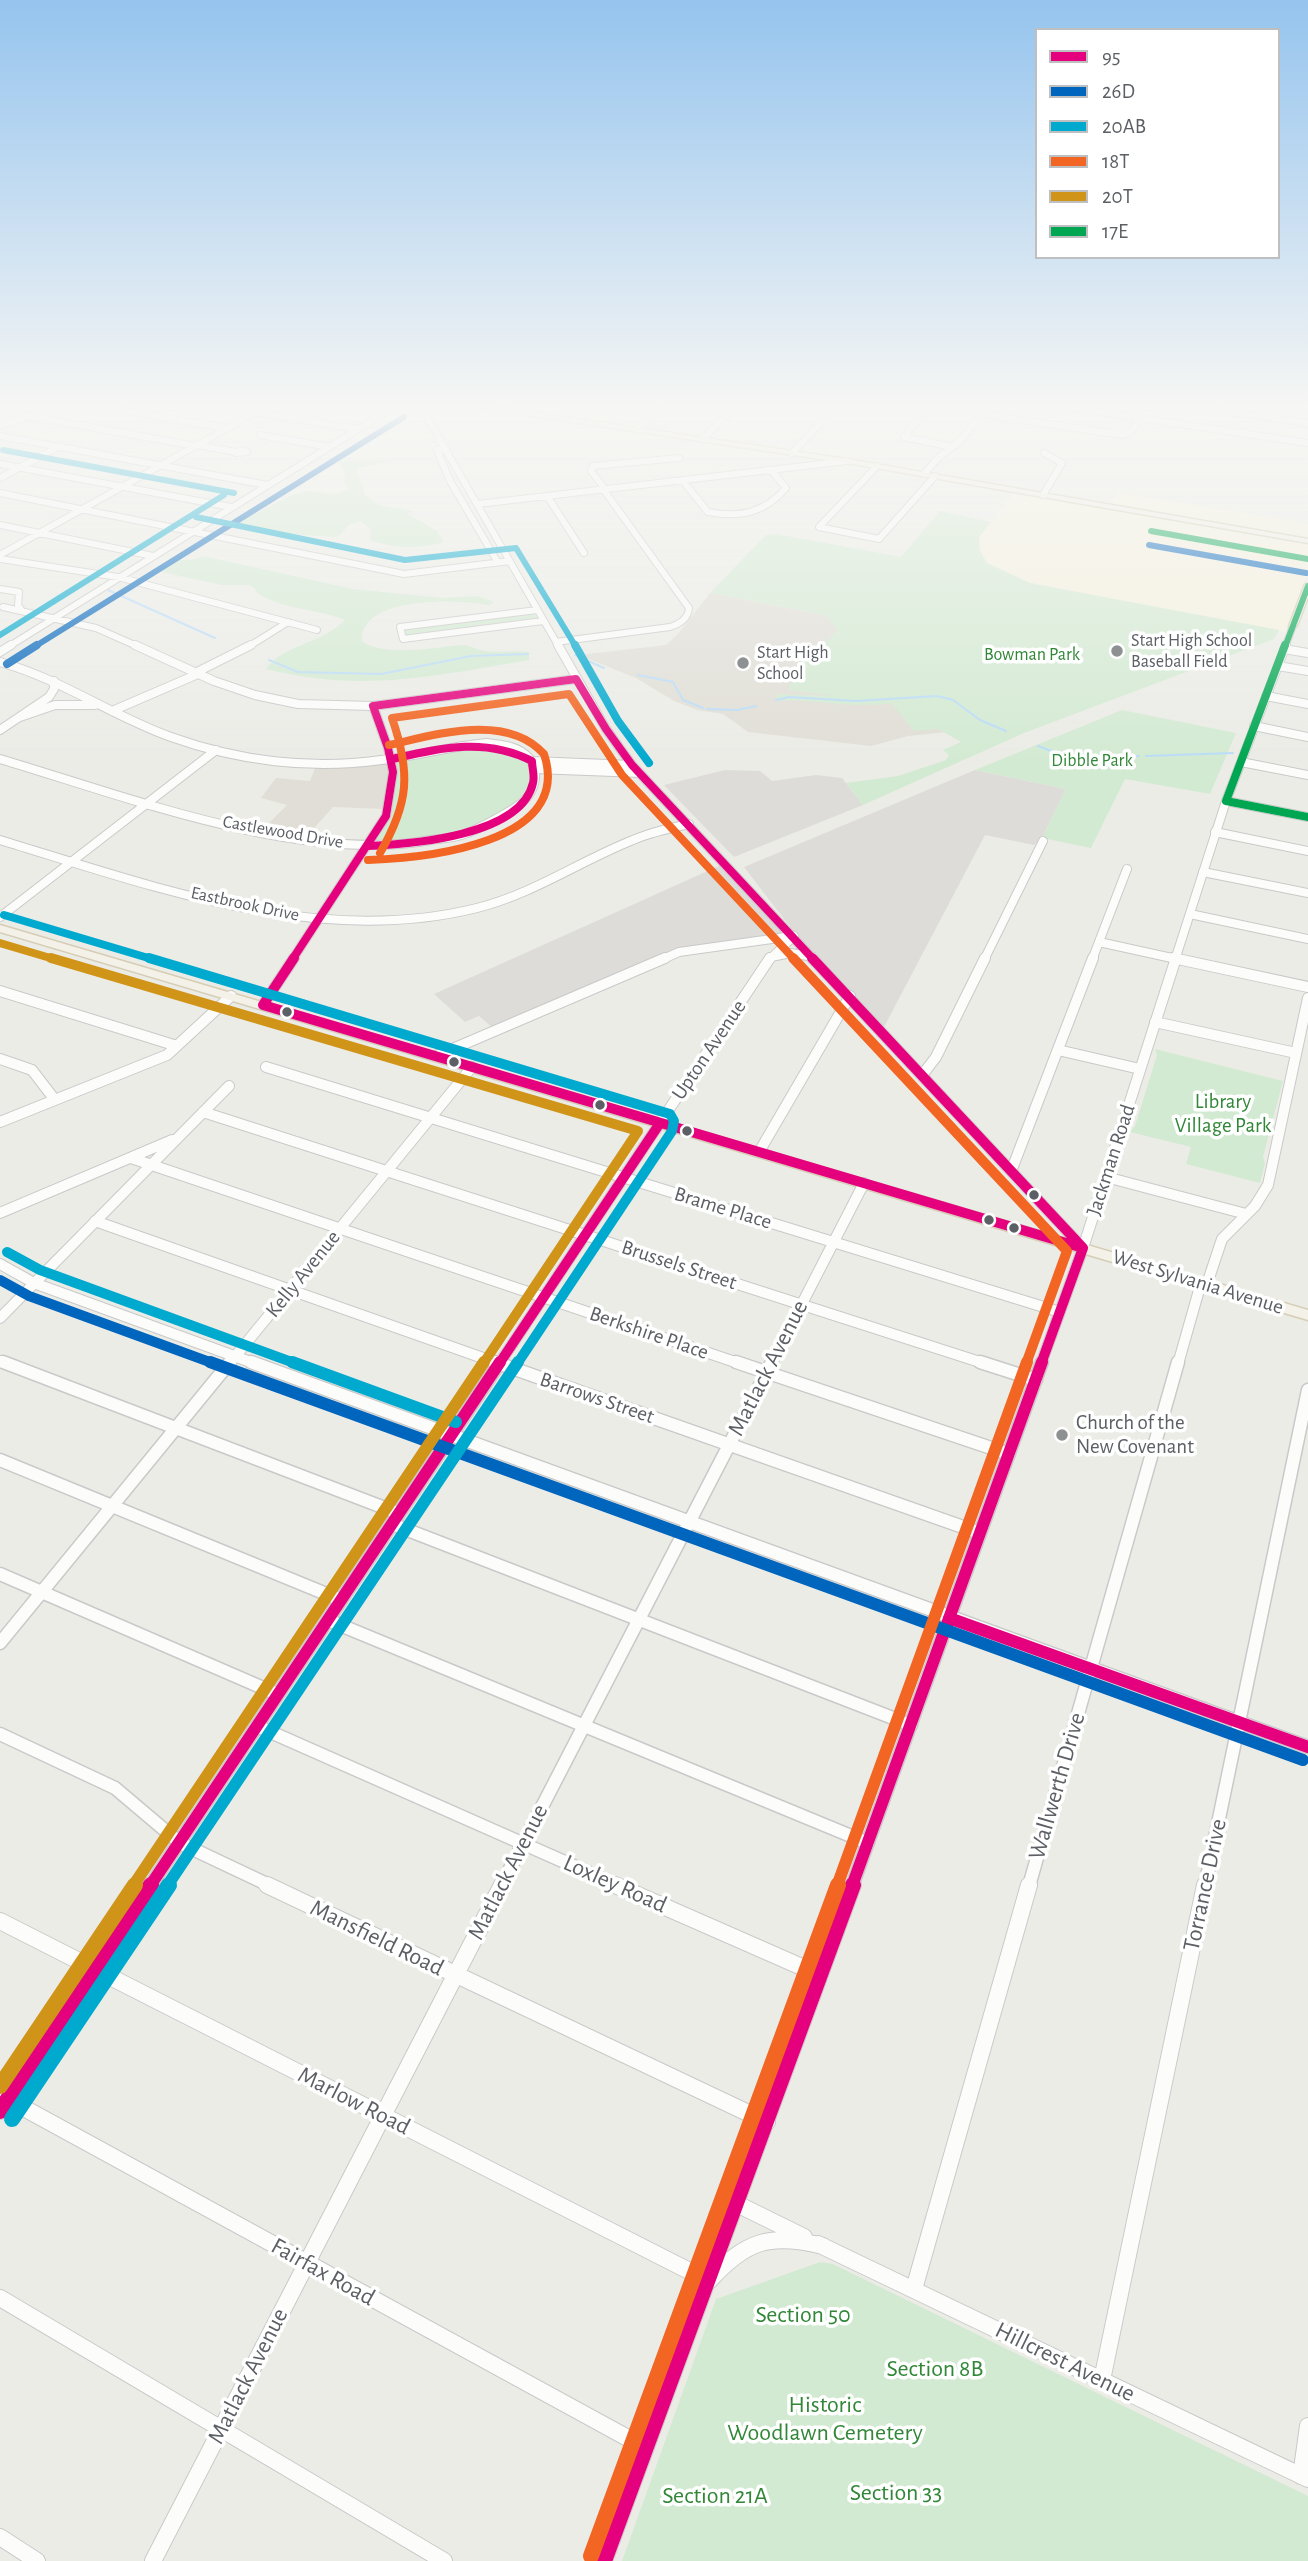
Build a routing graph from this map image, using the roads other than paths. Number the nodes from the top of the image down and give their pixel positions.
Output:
1 (0, 525) edge
2 (56, 525) edge
3 (161, 525) edge
4 (203, 525) edge
5 (476, 525) edge
6 (490, 525) edge
7 (566, 525) edge
8 (629, 525) edge
9 (821, 525) edge
10 (892, 525) edge
11 (1214, 525) edge
12 (193, 531) junction
13 (40, 534) junction
14 (1308, 541) edge
15 (584, 553) dead end
16 (153, 556) junction
17 (0, 557) edge
18 (497, 561) dead end
19 (510, 561) junction
20 (118, 578) junction
21 (1308, 586) edge
22 (0, 589) edge
23 (20, 596) junction
24 (1, 608) edge
25 (537, 610) junction
26 (22, 611) junction
27 (53, 618) junction
28 (543, 621) junction
29 (288, 622) junction
30 (1293, 626) joint
31 (317, 630) dead end
32 (556, 642) junction
33 (1284, 649) junction
34 (0, 652) edge
35 (1308, 653) edge
36 (0, 662) edge
37 (1278, 666) junction
38 (1308, 671) edge
39 (197, 674) junction
40 (576, 679) junction
41 (54, 681) junction
42 (1266, 696) junction
43 (1308, 704) edge
44 (373, 706) junction
45 (104, 707) junction
46 (112, 711) junction
47 (20, 717) junction
48 (1254, 726) junction
49 (0, 730) edge
50 (1308, 737) edge
51 (216, 750) junction
52 (0, 759) edge
53 (392, 759) junction
54 (1241, 762) junction
55 (534, 765) junction
56 (632, 765) junction
57 (640, 773) junction
58 (1308, 775) edge
59 (1226, 801) junction
60 (146, 804) junction
61 (1308, 817) edge
62 (689, 824) junction
63 (1215, 832) junction
64 (0, 841) edge
65 (1043, 841) dead end
66 (368, 846) junction
67 (1308, 851) edge
68 (72, 861) junction
69 (1127, 869) dead end
70 (1203, 872) junction
71 (1308, 893) edge
72 (1190, 914) junction
73 (0, 916) edge
74 (320, 919) junction
75 (0, 928) edge
76 (794, 936) junction
77 (1308, 939) edge
78 (1099, 942) junction
79 (740, 943) junction
80 (773, 954) junction
81 (814, 958) junction
82 (1175, 958) junction
83 (1308, 987) edge
84 (0, 991) edge
85 (231, 996) junction
86 (850, 996) junction
87 (1308, 998) edge
88 (263, 1005) junction
89 (1155, 1022) junction
90 (1305, 1028) edge
91 (177, 1046) junction
92 (1058, 1050) junction
93 (1296, 1054) junction
94 (436, 1056) junction
95 (0, 1059) edge
96 (266, 1067) dead end
97 (472, 1067) junction
98 (1140, 1069) junction
99 (923, 1074) junction
100 (229, 1086) dead end
101 (55, 1100) junction
102 (203, 1112) junction
103 (431, 1118) junction
104 (0, 1122) edge
105 (660, 1123) junction
106 (177, 1138) junction
107 (759, 1152) junction
108 (131, 1158) junction
109 (151, 1165) junction
110 (1012, 1169) junction
111 (387, 1171) junction
112 (1106, 1177) junction
113 (624, 1178) junction
114 (864, 1183) junction
115 (0, 1213) edge
116 (1246, 1214) junction
117 (96, 1221) junction
118 (340, 1228) junction
119 (586, 1235) junction
120 (833, 1242) junction
121 (1083, 1248) junction
122 (0, 1264) edge
123 (34, 1283) junction
124 (1204, 1284) junction
125 (290, 1290) junction
126 (544, 1297) junction
127 (801, 1305) junction
128 (1060, 1312) junction
129 (1308, 1315) edge
130 (0, 1318) edge
131 (235, 1357) junction
132 (0, 1361) edge
133 (499, 1364) junction
134 (766, 1372) junction
135 (1036, 1380) junction
136 (1308, 1390) edge
137 (176, 1428) junction
138 (451, 1435) junction
139 (729, 1445) junction
140 (1009, 1454) junction
141 (0, 1460) edge
142 (113, 1506) junction
143 (395, 1518) junction
144 (689, 1522) junction
145 (980, 1534) junction
146 (0, 1574) edge
147 (41, 1592) junction
148 (341, 1600) junction
149 (949, 1618) junction
150 (639, 1619) junction
151 (328, 1620) junction
152 (0, 1643) edge
153 (1091, 1669) junction
154 (277, 1694) junction
155 (1239, 1723) junction
156 (911, 1725) junction
157 (257, 1726) junction
158 (584, 1726) junction
159 (0, 1734) edge
160 (1308, 1747) edge
161 (180, 1843) junction
162 (868, 1843) junction
163 (523, 1844) junction
164 (0, 1921) edge
165 (96, 1970) junction
166 (455, 1975) junction
167 (820, 1975) junction
168 (3, 2102) edge
169 (383, 2116) junction
170 (767, 2122) junction
171 (737, 2204) junction
172 (823, 2246) junction
173 (307, 2263) junction
174 (709, 2281) junction
175 (914, 2290) junction
176 (0, 2298) edge
177 (1102, 2380) junction
178 (1308, 2426) edge
179 (222, 2427) junction
180 (646, 2448) junction
181 (1305, 2477) edge
182 (0, 2537) edge
183 (37, 2561) edge
184 (153, 2561) edge
185 (444, 2561) edge
186 (604, 2561) edge

1 - 13 street
2 - 13 street
3 - 12 street
4 - 12 street
5 - 18 street
6 - 19 street
7 - 15 street
8 - 32 street
9 - 10 street
11 - 14 main road
12 - 16 street
12 - 19 street
13 - 16 street
13 - 17 street
16 - 20 street
17 - 20 street
19 - 25 street
20 - 27 street
20 - 29 street
21 - 30 main road, Jackman Road
22 - 23 street
23 - 24 street
23 - 26 street
24 - 26 street
25 - 28 street
25 - 28 street
26 - 27 street
27 - 34 street
27 - 39 street
28 - 32 street
29 - 31 street
29 - 39 street
30 - 33 street, Jackman Road
32 - 40 street
33 - 35 street
33 - 37 street, Jackman Road
36 - 41 street
37 - 38 street
37 - 42 street, Jackman Road
39 - 44 street
39 - 46 street
40 - 44 street
40 - 56 street
41 - 45 street
41 - 47 street
42 - 43 street
42 - 48 street, Jackman Road
44 - 53 street
45 - 46 street
45 - 47 street
46 - 51 street
47 - 49 street
48 - 50 street
48 - 54 street, Jackman Road
51 - 53 street
51 - 60 street
52 - 60 street, Castlewood Drive
53 - 55 street
53 - 66 street
54 - 58 street
54 - 59 street, Jackman Road
55 - 56 street
55 - 57 street
55 - 66 street, Castlewood Drive
56 - 57 street
57 - 62 street
59 - 61 street
59 - 63 street, Jackman Road
60 - 66 street, Castlewood Drive
60 - 68 street
62 - 74 street, Eastbrook Drive
62 - 76 street
63 - 67 street
63 - 70 street, Jackman Road
64 - 68 street, Eastbrook Drive
65 - 99 street
66 - 74 street
68 - 73 street
68 - 74 street, Eastbrook Drive
69 - 78 street
70 - 71 street
70 - 72 street, Jackman Road
72 - 77 street
72 - 82 street, Jackman Road
74 - 88 street
75 - 85 main road, West Sylvania Avenue
76 - 79 street
76 - 80 street, Upton Avenue
76 - 81 street
78 - 82 street
78 - 92 street
79 - 80 street
79 - 94 street
80 - 81 street
80 - 105 street, Upton Avenue
81 - 86 street
82 - 83 street
82 - 89 street, Jackman Road
84 - 91 street
85 - 88 main road, West Sylvania Avenue
85 - 91 street
86 - 99 street
86 - 107 street
87 - 90 street, Wallwerth Drive
88 - 94 main road, West Sylvania Avenue
89 - 93 street
89 - 98 street, Jackman Road
90 - 93 street, Wallwerth Drive
91 - 101 street
92 - 98 street
92 - 110 street
93 - 116 street, Wallwerth Drive
94 - 97 main road, West Sylvania Avenue
95 - 101 street
96 - 103 street, Brame Place
97 - 103 street, Kelly Avenue
97 - 105 main road, West Sylvania Avenue
98 - 112 street, Jackman Road
99 - 110 street
100 - 102 street
101 - 104 street
102 - 106 street
102 - 111 street, Brussels Street
103 - 111 street, Kelly Avenue
103 - 113 street, Brame Place
105 - 107 main road, West Sylvania Avenue
105 - 113 street, Upton Avenue
106 - 108 street
106 - 109 street
107 - 114 main road, West Sylvania Avenue
108 - 109 street, Berkshire Place
108 - 115 street
109 - 117 street
109 - 118 street, Berkshire Place
110 - 121 street
111 - 118 street, Kelly Avenue
111 - 119 street, Brussels Street
112 - 116 street
112 - 121 street, Jackman Road
113 - 119 street, Upton Avenue
113 - 120 street, Brame Place
114 - 120 street, Matlack Avenue
114 - 121 main road, West Sylvania Avenue
116 - 124 street, Wallwerth Drive
117 - 123 street
117 - 125 street, Barrows Street
118 - 125 street, Kelly Avenue
118 - 126 street, Berkshire Place
119 - 126 street, Upton Avenue
119 - 127 street, Brussels Street
120 - 127 street, Matlack Avenue
120 - 128 street, Brame Place
121 - 124 main road, West Sylvania Avenue
121 - 128 street, Jackman Road
122 - 123 street
123 - 130 street
123 - 131 street
124 - 129 main road, West Sylvania Avenue
124 - 153 street, Wallwerth Drive
125 - 131 street, Kelly Avenue
125 - 133 street, Barrows Street
126 - 133 street, Upton Avenue
126 - 134 street, Berkshire Place
127 - 134 street, Matlack Avenue
127 - 135 street, Brussels Street
128 - 135 street, Jackman Road
131 - 137 street, Kelly Avenue
131 - 138 street
132 - 137 street
133 - 138 street, Upton Avenue
133 - 139 street, Barrows Street
134 - 139 street, Matlack Avenue
134 - 140 street, Berkshire Place
135 - 140 street, Jackman Road
136 - 155 street, Torrance Drive
137 - 142 street, Kelly Avenue
137 - 143 street
138 - 143 street, Upton Avenue
138 - 144 street
139 - 144 street, Matlack Avenue
139 - 145 street, Barrows Street
140 - 145 street, Jackman Road
141 - 142 street
142 - 147 street, Kelly Avenue
142 - 148 street
143 - 148 street, Upton Avenue
143 - 150 street
144 - 149 street
144 - 150 street, Matlack Avenue
145 - 149 street, Jackman Road
146 - 147 street
147 - 152 street, Kelly Avenue
147 - 154 street
148 - 151 street, Upton Avenue
149 - 153 street
149 - 156 street, Jackman Road
150 - 156 street
150 - 158 street, Matlack Avenue
151 - 154 street, Upton Avenue
151 - 158 street
153 - 155 street
153 - 175 street, Wallwerth Drive
154 - 157 street, Upton Avenue
155 - 160 street
155 - 177 street, Torrance Drive
156 - 162 street, Jackman Road
157 - 161 street, Upton Avenue
157 - 163 street, Loxley Road
158 - 162 street
158 - 163 street, Matlack Avenue
159 - 161 street, Mansfield Road
161 - 165 street, Upton Avenue
161 - 166 street, Mansfield Road
162 - 167 street, Jackman Road
163 - 166 street, Matlack Avenue
163 - 167 street, Loxley Road
164 - 165 street, Marlow Road
165 - 168 street, Upton Avenue
165 - 169 street, Marlow Road
166 - 169 street, Matlack Avenue
166 - 170 street, Mansfield Road
167 - 170 street, Jackman Road
168 - 173 street, Fairfax Road
169 - 173 street, Matlack Avenue
169 - 174 street, Marlow Road
170 - 171 street, Jackman Road
171 - 172 street, Hillcrest Avenue
171 - 174 street, Jackman Road
172 - 174 street, Hillcrest Avenue
172 - 175 street, Hillcrest Avenue
173 - 179 street, Matlack Avenue
173 - 180 street, Fairfax Road
174 - 180 street, Jackman Road
175 - 177 street, Hillcrest Avenue
176 - 179 street
177 - 181 street, Hillcrest Avenue
178 - 181 street
179 - 184 street, Matlack Avenue
179 - 185 street
180 - 186 street, Jackman Road
182 - 183 street

